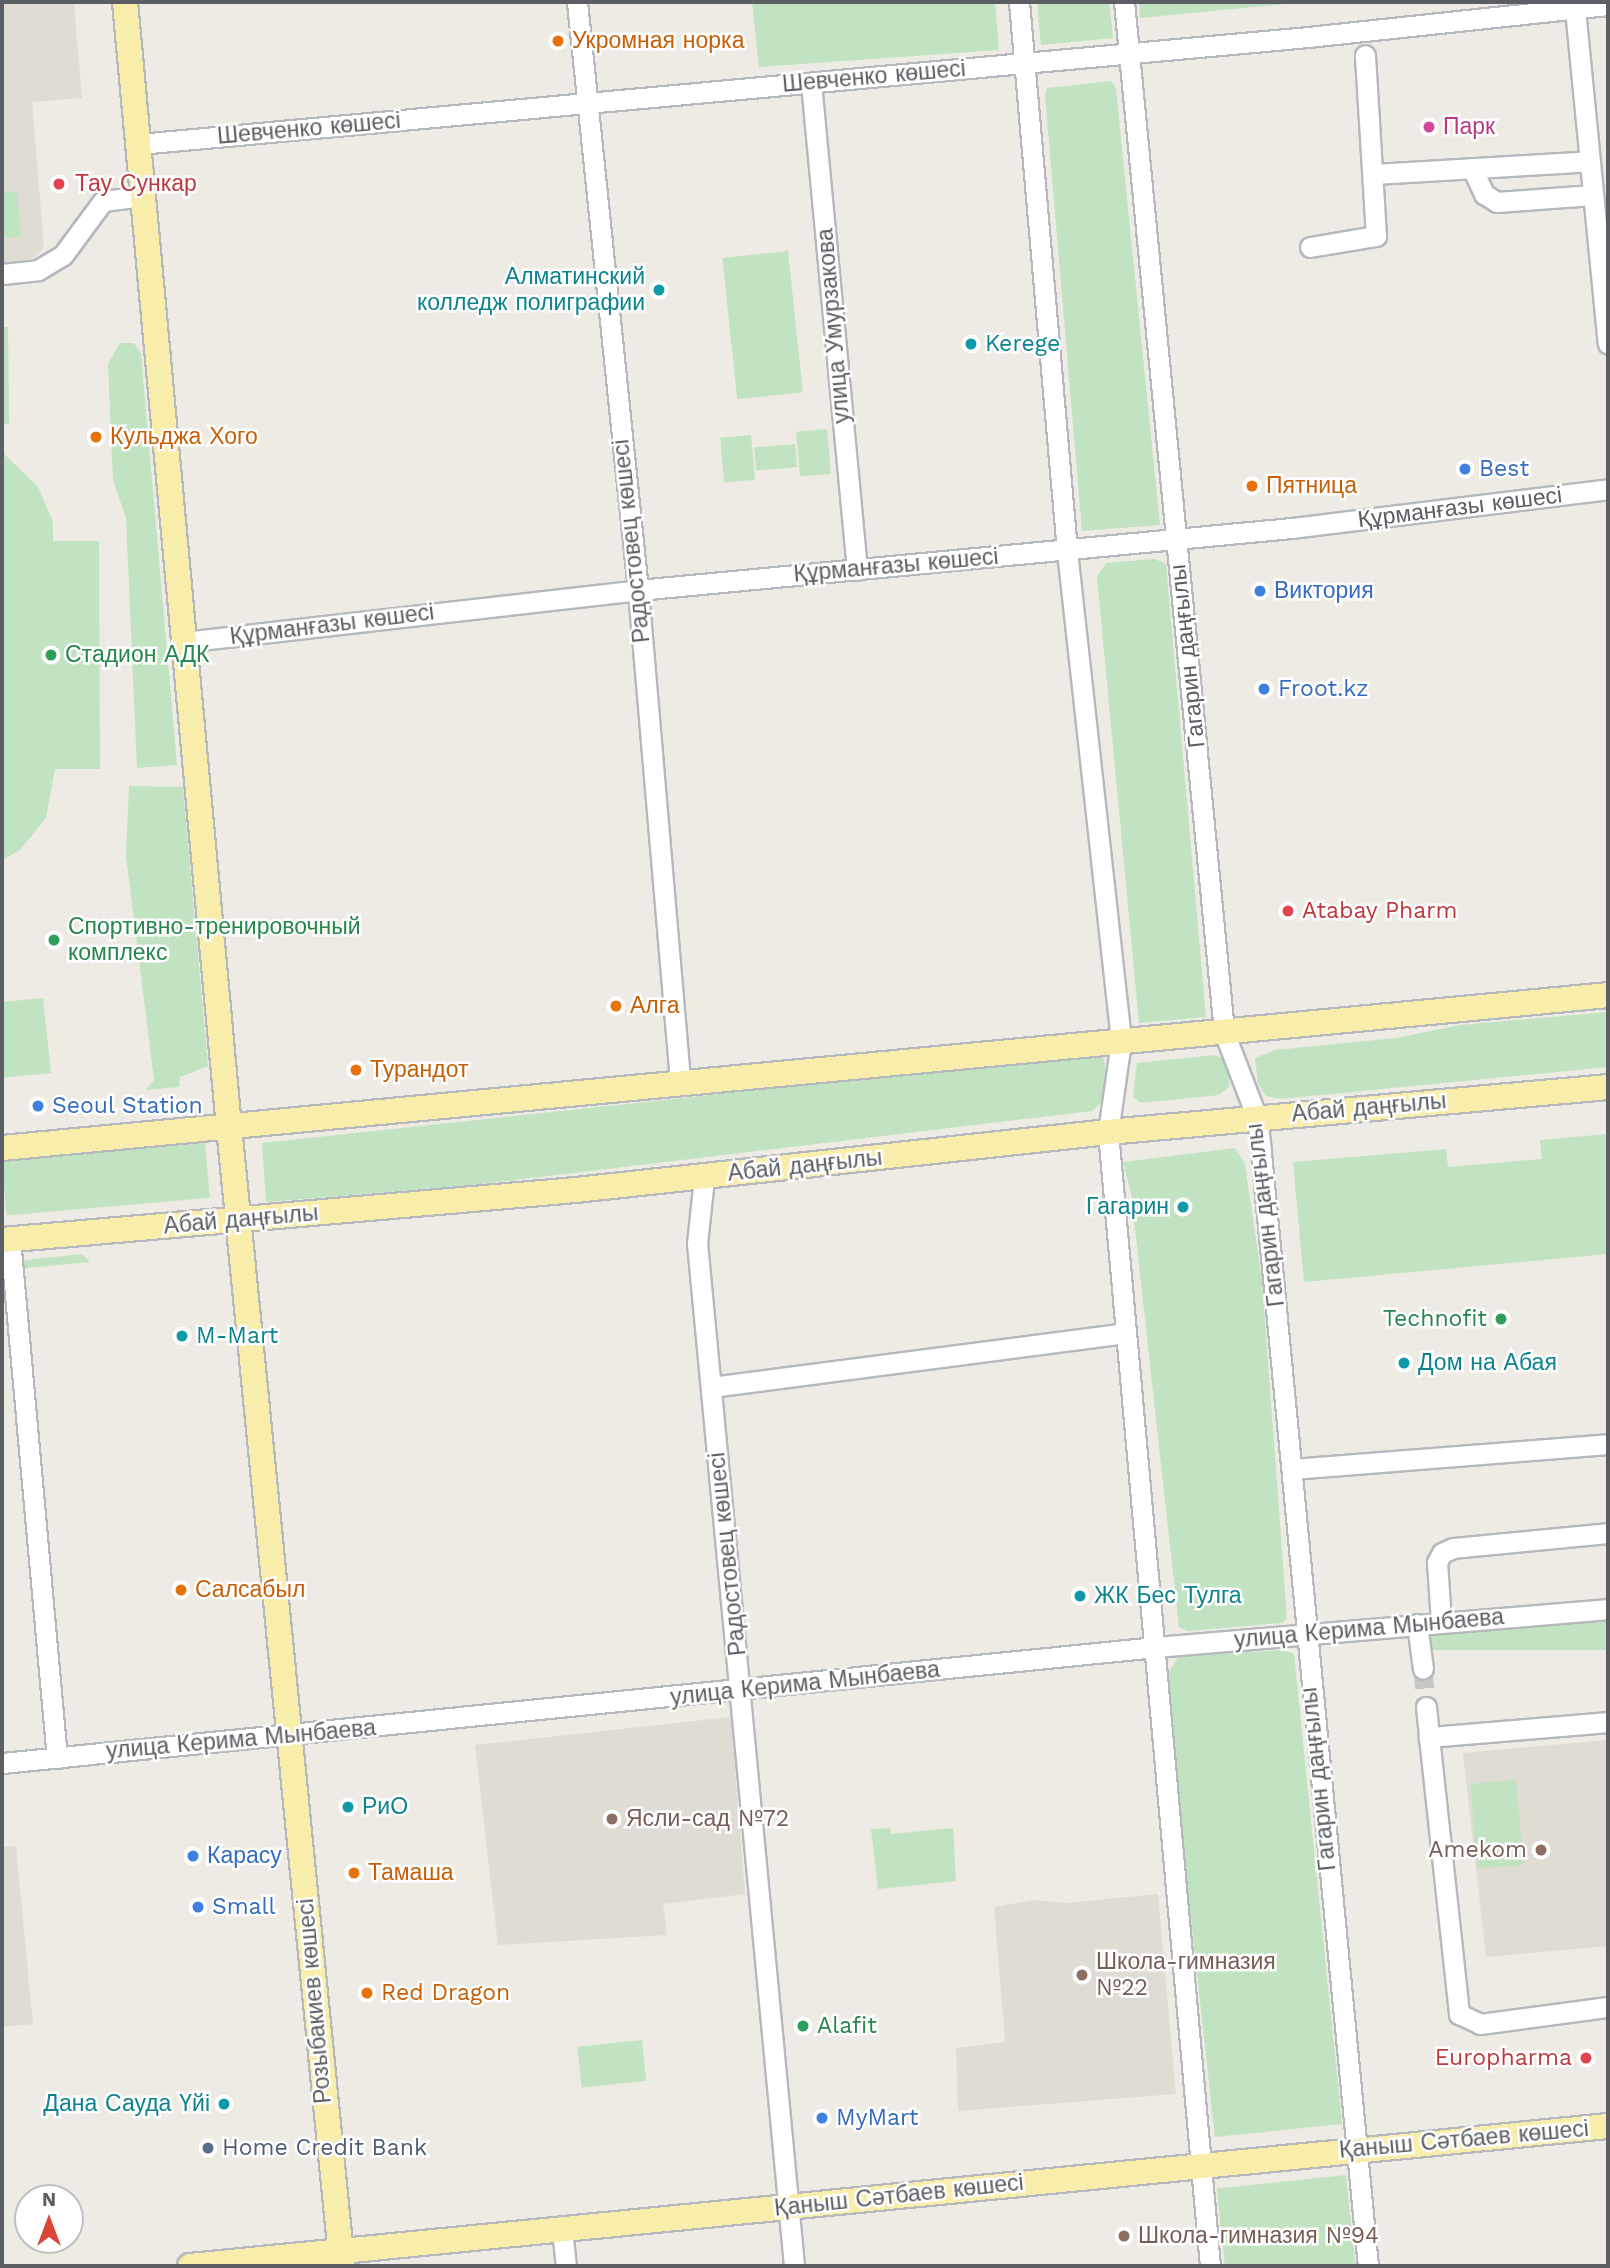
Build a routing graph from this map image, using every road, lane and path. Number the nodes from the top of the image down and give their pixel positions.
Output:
1 (125, 2) edge
2 (577, 2) edge
3 (1019, 2) edge
4 (1124, 2) edge
5 (1608, 5) edge
6 (1575, 9) junction
7 (1128, 54) junction
8 (1365, 55) dead end
9 (1023, 64) junction
10 (811, 83) junction
11 (585, 103) junction
12 (139, 144) junction
13 (1590, 161) junction
14 (1472, 168) junction
15 (1374, 174) junction
16 (1593, 194) junction
17 (143, 196) junction
18 (1310, 247) dead end
19 (2, 274) edge
20 (1608, 344) edge
21 (1608, 489) edge
22 (1176, 540) junction
23 (1067, 551) junction
24 (857, 570) junction
25 (638, 590) junction
26 (183, 642) junction
27 (1608, 995) edge
28 (1224, 1032) junction
29 (1121, 1041) junction
30 (680, 1081) junction
31 (1608, 1087) edge
32 (1257, 1118) junction
33 (229, 1127) junction
34 (1108, 1132) junction
35 (2, 1148) edge
36 (704, 1178) junction
37 (240, 1220) junction
38 (6, 1240) edge
39 (1126, 1333) junction
40 (711, 1387) junction
41 (1608, 1444) edge
42 (1292, 1469) junction
43 (1608, 1532) edge
44 (1608, 1609) edge
45 (1441, 1622) junction
46 (1417, 1624) junction
47 (1305, 1633) junction
48 (1156, 1647) junction
49 (1423, 1669) tunnel mouth
50 (742, 1691) junction
51 (1426, 1707) tunnel mouth
52 (1608, 1722) edge
53 (289, 1736) junction
54 (1429, 1737) junction
55 (57, 1758) junction
56 (2, 1763) edge
57 (1608, 2007) edge
58 (1608, 2126) edge
59 (1357, 2150) junction
60 (1200, 2166) junction
61 (787, 2207) junction
62 (562, 2229) junction
63 (342, 2259) edge
64 (190, 2266) edge
65 (566, 2266) edge
66 (794, 2266) edge
67 (1210, 2266) edge
68 (1368, 2266) edge

1 - 12 main road
2 - 11 street, Радостовец көшесі
3 - 9 street
4 - 7 street, Гагарин даңғылы
5 - 6 street, Шевченко көшесі
6 - 7 street, Шевченко көшесі
6 - 13 street
7 - 9 street, Шевченко көшесі
7 - 22 street, Гагарин даңғылы
8 - 15 street
9 - 10 street, Шевченко көшесі
9 - 23 street
10 - 11 street, Шевченко көшесі
10 - 24 street, улица Умурзакова
11 - 12 street, Шевченко көшесі
11 - 25 street, Радостовец көшесі
12 - 17 main road
13 - 14 street
13 - 16 street
14 - 15 street
14 - 16 street
15 - 18 street
16 - 20 street
17 - 19 street
17 - 26 main road
21 - 22 street, Құрманғазы көшесі
22 - 23 street, Құрманғазы көшесі
22 - 28 street, Гагарин даңғылы
23 - 24 street, Құрманғазы көшесі
23 - 29 street
24 - 25 street, Құрманғазы көшесі
25 - 26 street, Құрманғазы көшесі
25 - 30 street, Радостовец көшесі
26 - 33 main road
27 - 28 main road
28 - 29 main road
28 - 32 street, Гагарин даңғылы
29 - 30 main road
29 - 34 street
30 - 33 main road
31 - 32 main road, Абай даңғылы
32 - 34 main road, Абай даңғылы
32 - 42 street, Гагарин даңғылы
33 - 35 main road
33 - 37 main road
34 - 36 main road, Абай даңғылы
34 - 39 street
36 - 37 main road, Абай даңғылы
36 - 40 street, Радостовец көшесі
37 - 38 main road, Абай даңғылы
37 - 53 main road, Розыбакиев көшесі
38 - 55 street
39 - 40 street
39 - 48 street
40 - 50 street, Радостовец көшесі
41 - 42 street
42 - 47 street, Гагарин даңғылы
43 - 45 street
44 - 45 street, улица Керима Мынбаева
45 - 46 street, улица Керима Мынбаева
46 - 47 street, улица Керима Мынбаева
46 - 49 street
47 - 48 street, улица Керима Мынбаева
47 - 59 street, Гагарин даңғылы
48 - 50 street, улица Керима Мынбаева
48 - 60 street
50 - 53 street, улица Керима Мынбаева
50 - 61 street, Радостовец көшесі
51 - 54 street
52 - 54 street
53 - 55 street, улица Керима Мынбаева
53 - 63 main road, Розыбакиев көшесі
54 - 57 street
55 - 56 street, улица Керима Мынбаева
58 - 59 main road, Қаныш Сәтбаев көшесі
59 - 60 main road, Қаныш Сәтбаев көшесі
59 - 68 street, Гагарин даңғылы
60 - 61 main road, Қаныш Сәтбаев көшесі
60 - 67 street
61 - 62 main road, Қаныш Сәтбаев көшесі
61 - 66 street, Радостовец көшесі
62 - 63 main road, Қаныш Сәтбаев көшесі
62 - 65 street
63 - 64 main road, Қаныш Сәтбаев көшесі

